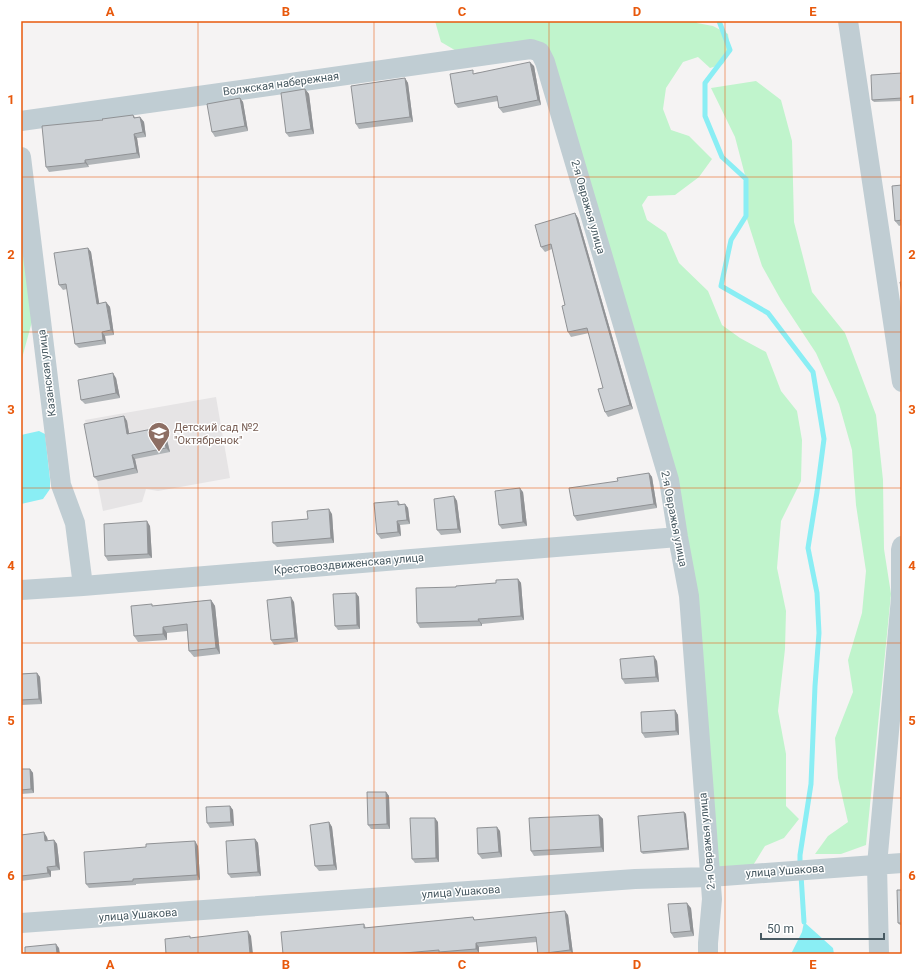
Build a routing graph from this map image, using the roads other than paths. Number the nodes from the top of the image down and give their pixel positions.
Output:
1 (848, 21) edge
2 (540, 52) joint
3 (21, 121) edge
4 (21, 157) edge
5 (902, 382) edge
6 (678, 537) junction
7 (902, 546) edge
8 (84, 586) junction
9 (21, 590) edge
10 (902, 863) edge
11 (877, 864) junction
12 (710, 877) junction
13 (21, 923) edge
14 (708, 954) edge
15 (879, 954) edge

1 - 5 street
2 - 3 street, Волжская набережная
2 - 6 street, 2-я Овражья улица
4 - 8 street, Казанская улица
6 - 8 street, Крестовоздвиженская улица
6 - 12 street, 2-я Овражья улица
7 - 11 street
8 - 9 street, Крестовоздвиженская улица
10 - 11 street, улица Ушакова
11 - 12 street, улица Ушакова
11 - 15 street
12 - 13 street, улица Ушакова
12 - 14 street, 2-я Овражья улица

